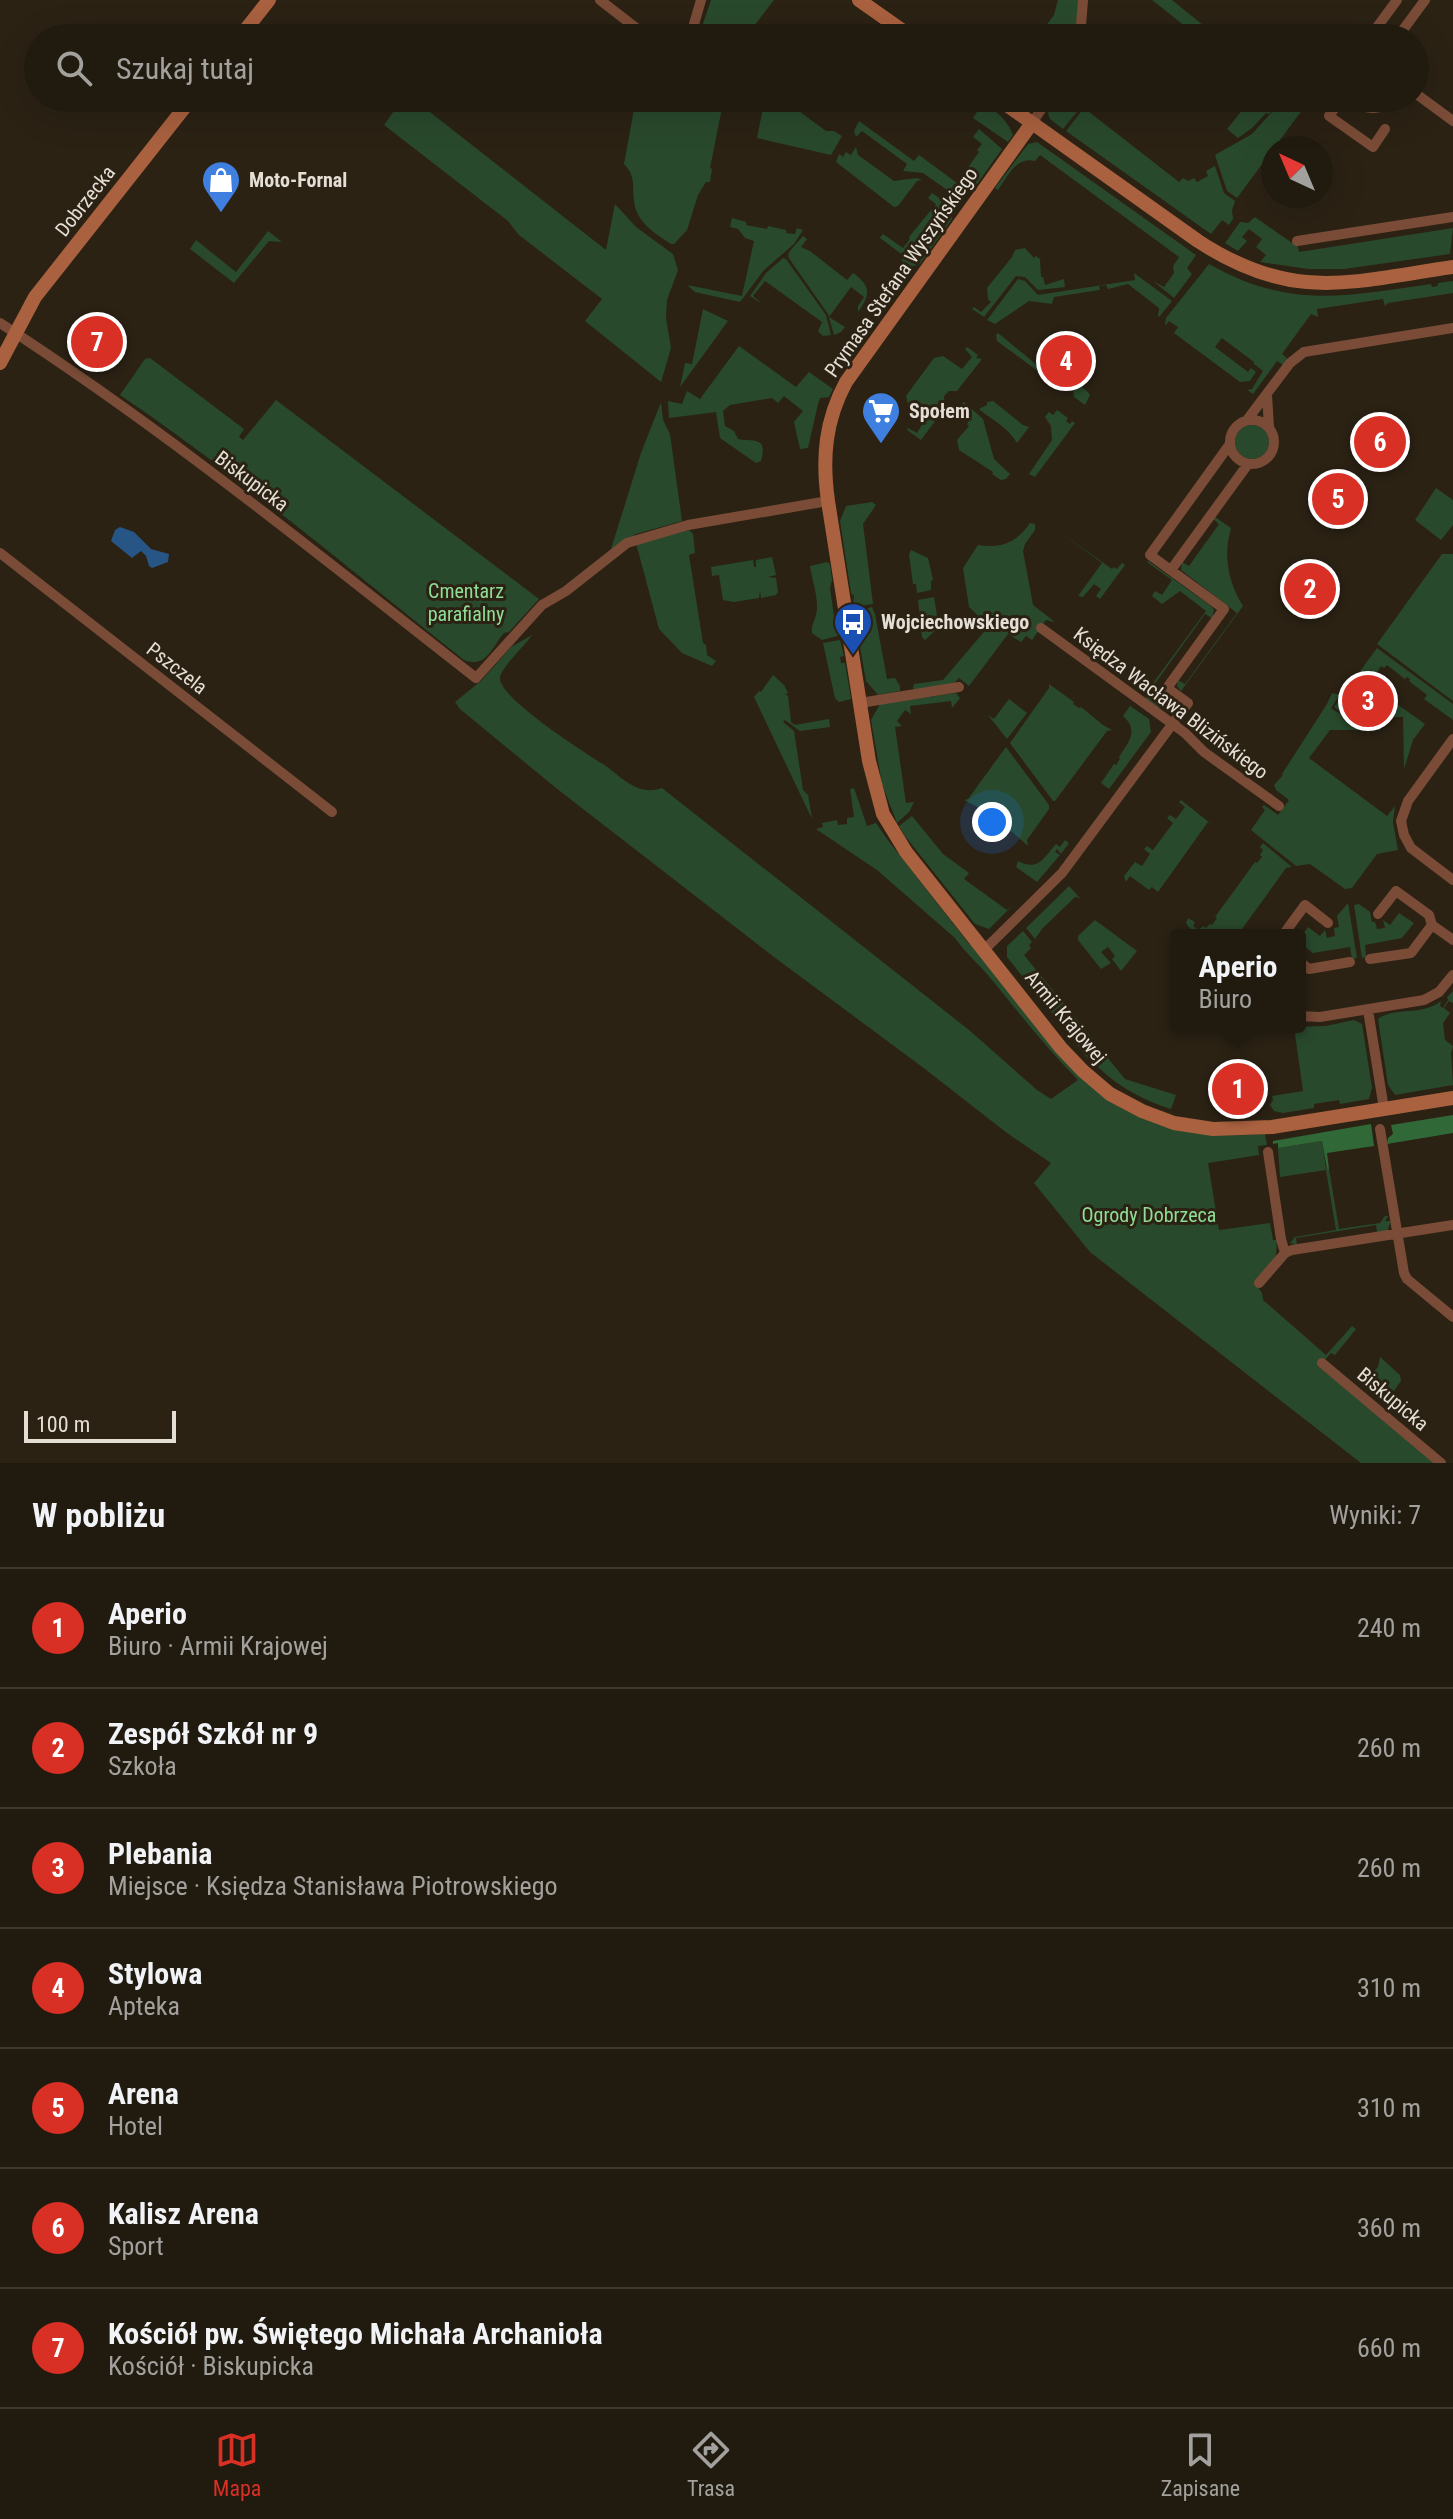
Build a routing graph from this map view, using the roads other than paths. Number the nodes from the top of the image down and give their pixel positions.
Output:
1 (269, 0) edge
2 (600, 0) edge
3 (701, 0) edge
4 (859, 0) edge
5 (1083, 0) edge
6 (1397, 0) edge
7 (1425, 0) edge
8 (250, 24) edge
9 (631, 24) edge
10 (694, 24) edge
11 (893, 24) edge
12 (1081, 24) edge
13 (1379, 24) edge
14 (1407, 24) edge
15 (1429, 103) edge
16 (181, 112) edge
17 (1017, 112) edge
18 (1039, 112) edge
19 (1333, 112) edge
20 (1453, 121) edge
21 (1032, 123) junction
22 (1385, 129) dead end
23 (1453, 217) edge
24 (1297, 241) dead end
25 (1453, 267) edge
26 (0, 323) edge
27 (1453, 328) edge
28 (16, 333) junction
29 (0, 363) edge
30 (1267, 395) junction
31 (1247, 420) junction
32 (1269, 427) junction
33 (1230, 444) junction
34 (1248, 464) junction
35 (828, 501) junction
36 (0, 553) edge
37 (1171, 570) junction
38 (1041, 628) dead end
39 (959, 687) dead end
40 (860, 703) junction
41 (1172, 724) junction
42 (1453, 739) edge
43 (1279, 806) dead end
44 (332, 812) dead end
45 (1453, 880) edge
46 (1378, 914) dead end
47 (1328, 923) dead end
48 (1432, 925) junction
49 (1287, 929) edge
50 (1453, 940) edge
51 (984, 950) junction
52 (1370, 959) dead end
53 (1350, 962) dead end
54 (1306, 967) edge
55 (1453, 975) edge
56 (1368, 1010) junction
57 (1306, 1016) edge
58 (1453, 1098) edge
59 (1384, 1109) junction
60 (1380, 1129) dead end
61 (1268, 1152) dead end
62 (1453, 1225) edge
63 (1397, 1233) junction
64 (1285, 1253) junction
65 (1259, 1283) dead end
66 (1453, 1317) edge
67 (1322, 1363) dead end
68 (1441, 1463) edge

1 - 8 street
2 - 9 street
3 - 10 street
4 - 11 street
5 - 12 street
6 - 13 street
7 - 14 street
15 - 20 street
16 - 28 street, Dobrzecka
17 - 21 street
18 - 21 street
19 - 22 street
21 - 25 street
21 - 35 street, Prymasa Stefana Wyszyńskiego
23 - 24 street
26 - 28 street, Biskupicka
27 - 30 street
28 - 29 street, Dobrzecka
28 - 35 street, Biskupicka
30 - 31 street
30 - 32 street
31 - 32 street
31 - 33 street
32 - 34 street
33 - 34 street
33 - 37 street
34 - 37 street
35 - 40 street, Prymasa Stefana Wyszyńskiego
36 - 44 street, Pszczela
37 - 41 street
38 - 41 street, Księdza Wacława Blizińskiego
39 - 40 street
40 - 51 street, Armii Krajowej
41 - 43 street, Księdza Wacława Blizińskiego
41 - 51 street
42 - 45 street
46 - 48 street
47 - 49 street
48 - 50 street
48 - 52 street
51 - 59 street, Armii Krajowej
53 - 54 street
55 - 56 street
56 - 57 street
56 - 59 street
58 - 59 street, Armii Krajowej
60 - 63 street
61 - 64 street
62 - 63 street
63 - 64 street
63 - 66 street
64 - 65 street
67 - 68 street, Biskupicka

